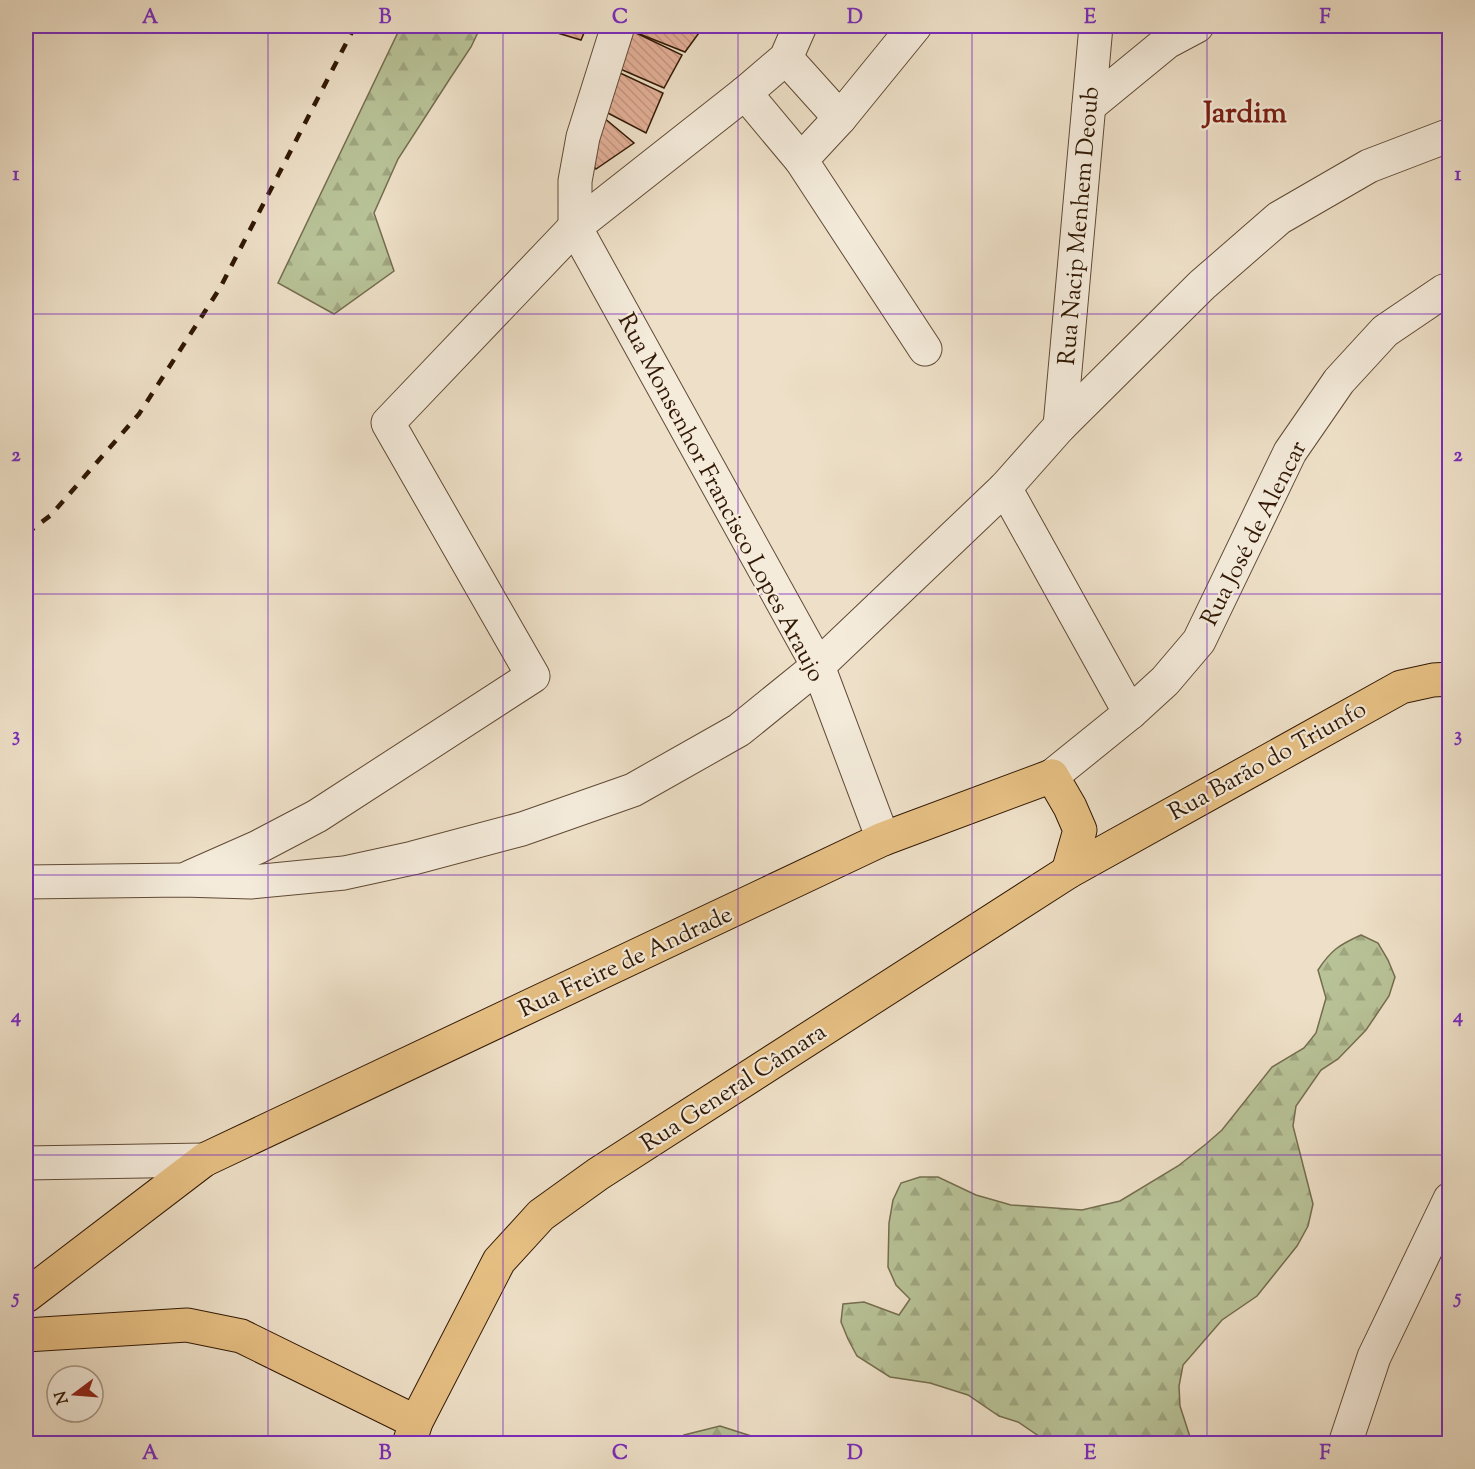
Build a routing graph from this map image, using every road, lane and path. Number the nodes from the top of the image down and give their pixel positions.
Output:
1 (618, 26) edge
2 (800, 26) edge
3 (915, 26) edge
4 (1096, 26) edge
5 (1197, 26) edge
6 (786, 58) junction
7 (745, 93) junction
8 (1089, 105) junction
9 (840, 118) junction
10 (1449, 135) edge
11 (801, 160) junction
12 (575, 227) junction
13 (1449, 289) edge
14 (925, 349) dead end
15 (1060, 426) junction
16 (1005, 488) junction
17 (818, 666) junction
18 (1449, 679) edge
19 (1130, 713) junction
20 (1052, 776) junction
21 (1134, 834) junction
22 (883, 839) junction
23 (1068, 872) junction
24 (183, 880) junction
25 (26, 882) edge
26 (204, 1160) junction
27 (26, 1163) edge
28 (1449, 1199) edge
29 (26, 1296) edge
30 (26, 1335) edge
31 (413, 1433) edge
32 (1345, 1443) edge

1 - 12 street
2 - 6 street
3 - 9 street
4 - 8 street, Rua Nacip Menhem Deoub
5 - 8 street
6 - 7 street
6 - 9 street
7 - 11 street
7 - 12 street
8 - 15 street, Rua Nacip Menhem Deoub
9 - 11 street
10 - 15 street
11 - 14 street
12 - 17 street, Rua Monsenhor Francisco Lopes Araujo
12 - 24 street
13 - 19 street, Rua José de Alencar
15 - 16 street
16 - 17 street
16 - 19 street
17 - 22 street, Rua Monsenhor Francisco Lopes Araujo
17 - 24 street
18 - 21 main road, Rua Barão do Triunfo
19 - 20 street, Rua José de Alencar
20 - 21 main road
20 - 22 main road, Rua Freire de Andrade
20 - 23 main road
21 - 23 main road, Rua General Câmara
22 - 26 main road, Rua Freire de Andrade
23 - 31 main road, Rua General Câmara
24 - 25 street
26 - 27 street
26 - 29 main road, Rua Freire de Andrade
28 - 32 street
30 - 31 main road

